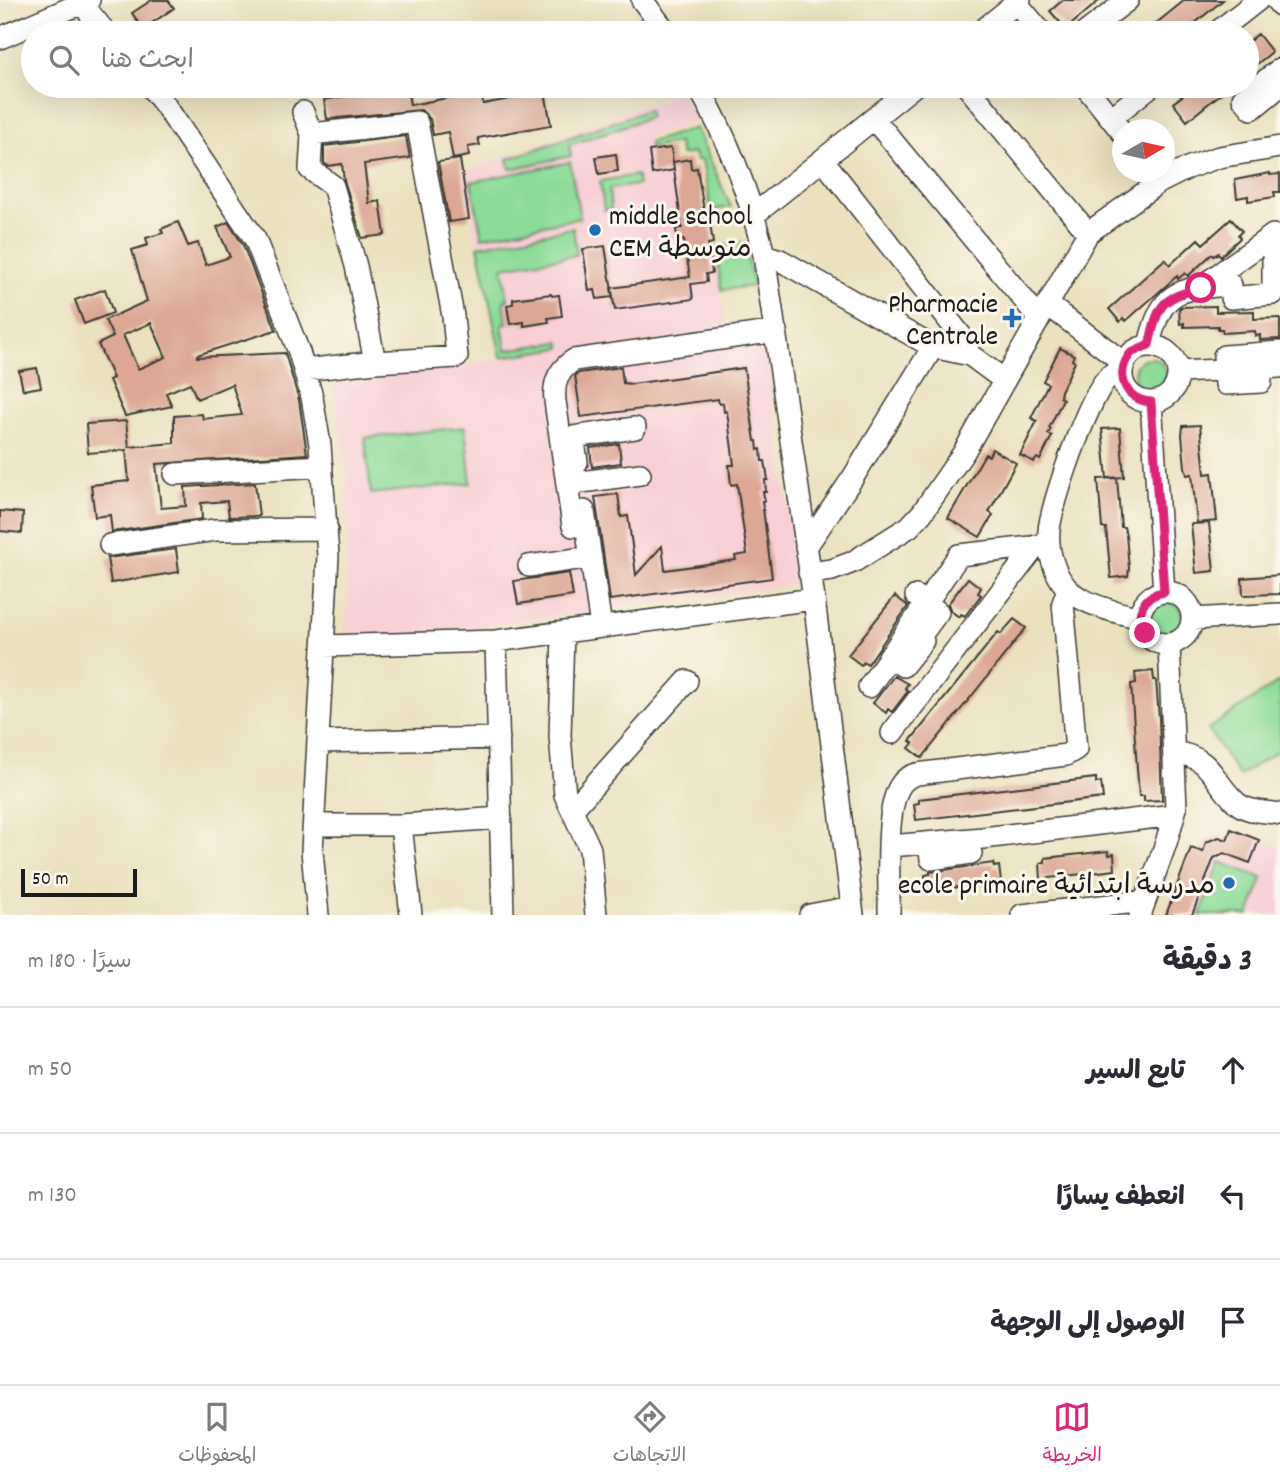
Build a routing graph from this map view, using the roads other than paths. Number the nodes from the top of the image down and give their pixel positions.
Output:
1 (642, 0) edge
2 (1128, 0) edge
3 (1146, 0) edge
4 (1258, 0) edge
5 (1276, 0) edge
6 (1017, 1) edge
7 (83, 2) edge
8 (1280, 5) edge
9 (1106, 17) junction
10 (39, 21) edge
11 (97, 21) edge
12 (658, 21) edge
13 (993, 21) edge
14 (1033, 21) edge
15 (1101, 21) edge
16 (1110, 21) edge
17 (1120, 21) edge
18 (1237, 21) edge
19 (21, 29) edge
20 (0, 38) edge
21 (1280, 69) edge
22 (1259, 85) edge
23 (1280, 86) edge
24 (160, 98) edge
25 (705, 98) edge
26 (899, 98) edge
27 (977, 98) edge
28 (1095, 98) edge
29 (1141, 98) edge
30 (1243, 98) edge
31 (303, 112) dead end
32 (874, 118) junction
33 (1112, 119) edge
34 (1122, 119) edge
35 (312, 134) junction
36 (1280, 147) edge
37 (823, 160) junction
38 (1175, 171) edge
39 (1152, 182) edge
40 (755, 214) junction
41 (1088, 233) junction
42 (764, 255) junction
43 (1201, 288) dead end
44 (1043, 311) junction
45 (776, 331) junction
46 (1149, 345) junction
47 (933, 347) junction
48 (1280, 352) edge
49 (970, 355) junction
50 (375, 362) junction
51 (1123, 368) junction
52 (1270, 368) edge
53 (304, 370) junction
54 (1225, 370) junction
55 (1179, 372) junction
56 (1004, 380) junction
57 (1151, 402) junction
58 (635, 428) dead end
59 (322, 466) junction
60 (175, 474) dead end
61 (640, 474) dead end
62 (573, 483) junction
63 (327, 529) junction
64 (110, 545) dead end
65 (1042, 545) junction
66 (806, 547) junction
67 (591, 557) junction
68 (529, 566) dead end
69 (809, 573) junction
70 (1068, 589) junction
71 (1164, 592) junction
72 (814, 599) junction
73 (1140, 618) junction
74 (1192, 619) junction
75 (1278, 619) edge
76 (601, 627) junction
77 (563, 632) junction
78 (496, 641) junction
79 (1169, 644) junction
80 (324, 646) junction
81 (687, 681) dead end
82 (869, 687) dead end
83 (892, 733) dead end
84 (499, 738) junction
85 (318, 741) junction
86 (1174, 752) junction
87 (572, 810) junction
88 (1280, 814) edge
89 (1174, 815) junction
90 (501, 818) junction
91 (314, 825) junction
92 (401, 825) junction
93 (890, 846) junction
94 (1142, 908) edge
95 (852, 911) edge
96 (317, 915) edge
97 (411, 915) edge
98 (503, 915) edge
99 (596, 915) edge
100 (810, 915) edge
101 (890, 915) edge
102 (1022, 915) edge

1 - 12 street
2 - 9 street
3 - 17 street
4 - 18 street
5 - 8 street
6 - 13 street
6 - 14 street
7 - 10 street
7 - 11 street
9 - 15 street
9 - 16 street
19 - 20 street
21 - 22 street
23 - 30 street
24 - 53 street
25 - 40 street
26 - 32 street
27 - 41 street
28 - 33 street
29 - 34 street
31 - 35 street
32 - 37 street
32 - 44 street
35 - 50 street
35 - 50 street
36 - 38 street
37 - 40 street
37 - 49 street
39 - 41 street
40 - 42 street
41 - 44 street
42 - 45 street
42 - 47 street
43 - 46 street
44 - 51 street
44 - 56 street
45 - 62 street
45 - 66 street
46 - 51 street
46 - 55 street
47 - 49 street
47 - 66 street
48 - 54 street
49 - 56 street
50 - 53 street
51 - 57 street
51 - 65 street
52 - 54 street
53 - 59 street
54 - 55 street
55 - 57 street
56 - 69 street
57 - 71 street
58 - 62 street
59 - 60 street
59 - 63 street
61 - 62 street
62 - 67 street
63 - 64 street
63 - 80 street
65 - 70 street
65 - 82 street
65 - 83 street
66 - 69 street
67 - 68 street
67 - 76 street
69 - 72 street
70 - 73 street
70 - 93 street
71 - 73 street
71 - 74 street
72 - 76 street
72 - 95 street
73 - 79 street
74 - 75 street
74 - 79 street
76 - 77 street
77 - 78 street
77 - 87 street
78 - 80 street
78 - 84 street
79 - 86 street
80 - 85 street
81 - 87 street
84 - 85 street
84 - 90 street
85 - 91 street
86 - 88 street
86 - 89 street
87 - 99 street
89 - 93 street
89 - 94 street
90 - 92 street
90 - 98 street
91 - 92 street
91 - 96 street
92 - 97 street
93 - 101 street
94 - 102 street
95 - 100 street

